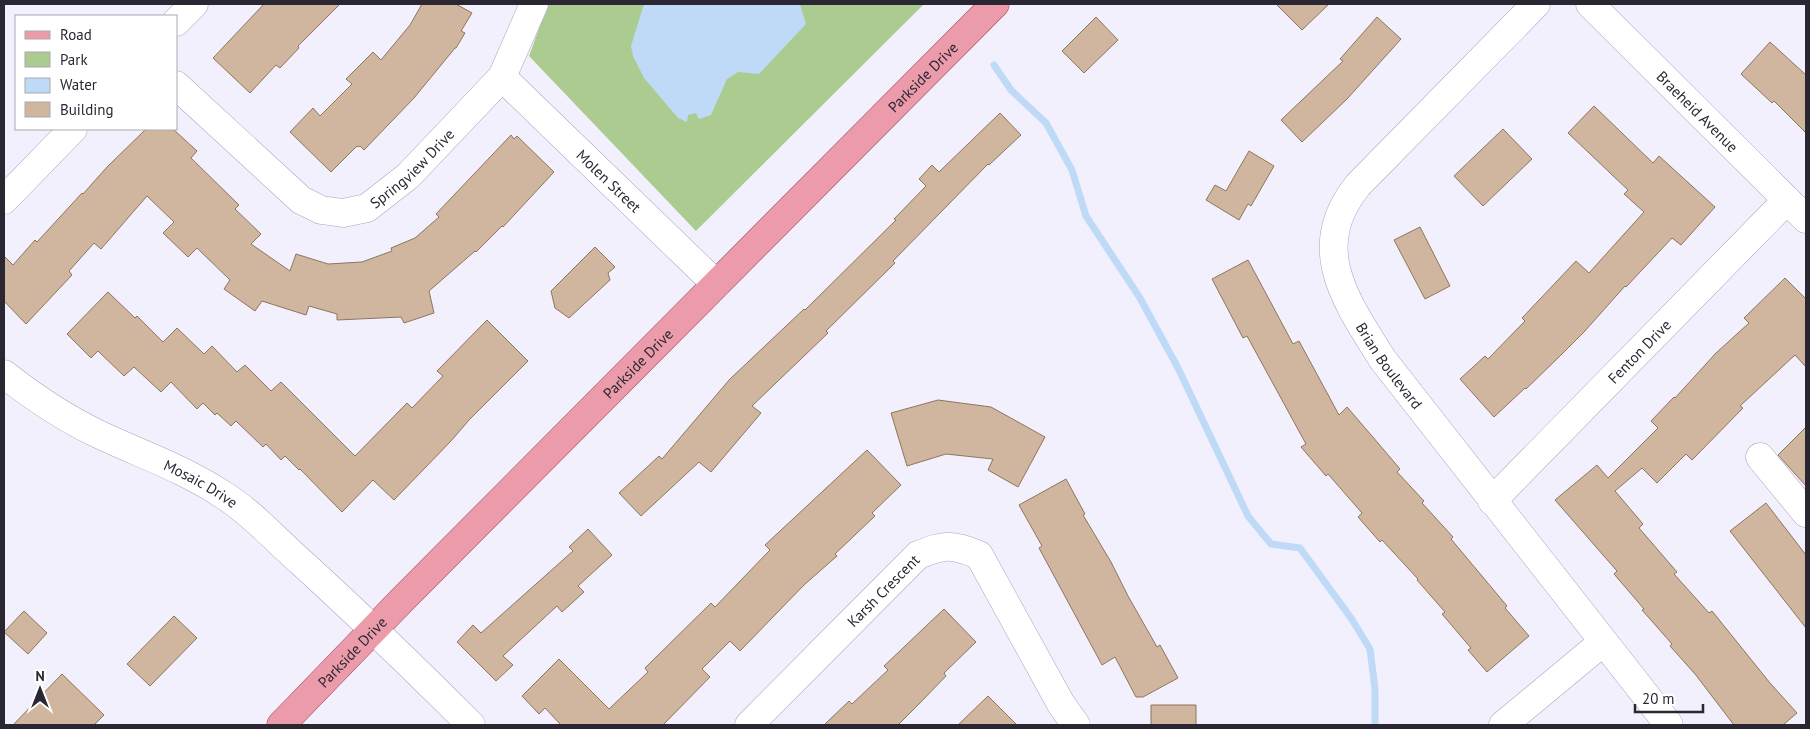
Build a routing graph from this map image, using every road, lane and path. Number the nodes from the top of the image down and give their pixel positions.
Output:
1 (194, 4) edge
2 (534, 4) edge
3 (995, 4) edge
4 (1536, 4) edge
5 (1590, 4) edge
6 (178, 20) edge
7 (502, 77) junction
8 (178, 87) edge
9 (72, 130) edge
10 (4, 200) edge
11 (1787, 200) junction
12 (1806, 219) edge
13 (716, 284) junction
14 (4, 374) edge
15 (1760, 457) dead end
16 (1492, 501) junction
17 (1806, 513) edge
18 (372, 629) junction
19 (1604, 642) junction
20 (281, 725) edge
21 (471, 725) edge
22 (749, 725) edge
23 (1076, 725) edge
24 (1504, 725) edge
25 (1669, 725) edge

1 - 6 street
2 - 7 street, Springview Drive
3 - 13 main road, Parkside Drive
4 - 16 street, Brian Boulevard
5 - 11 street, Braeheid Avenue
7 - 8 street, Springview Drive
7 - 13 street, Molen Street
9 - 10 street
11 - 12 street, Braeheid Avenue
11 - 16 street, Fenton Drive
13 - 18 main road, Parkside Drive
14 - 18 street, Mosaic Drive
15 - 17 street
16 - 19 street, Brian Boulevard
18 - 20 main road, Parkside Drive
18 - 21 street, Mosaic Drive
19 - 24 street
19 - 25 street, Brian Boulevard
22 - 23 street, Karsh Crescent

